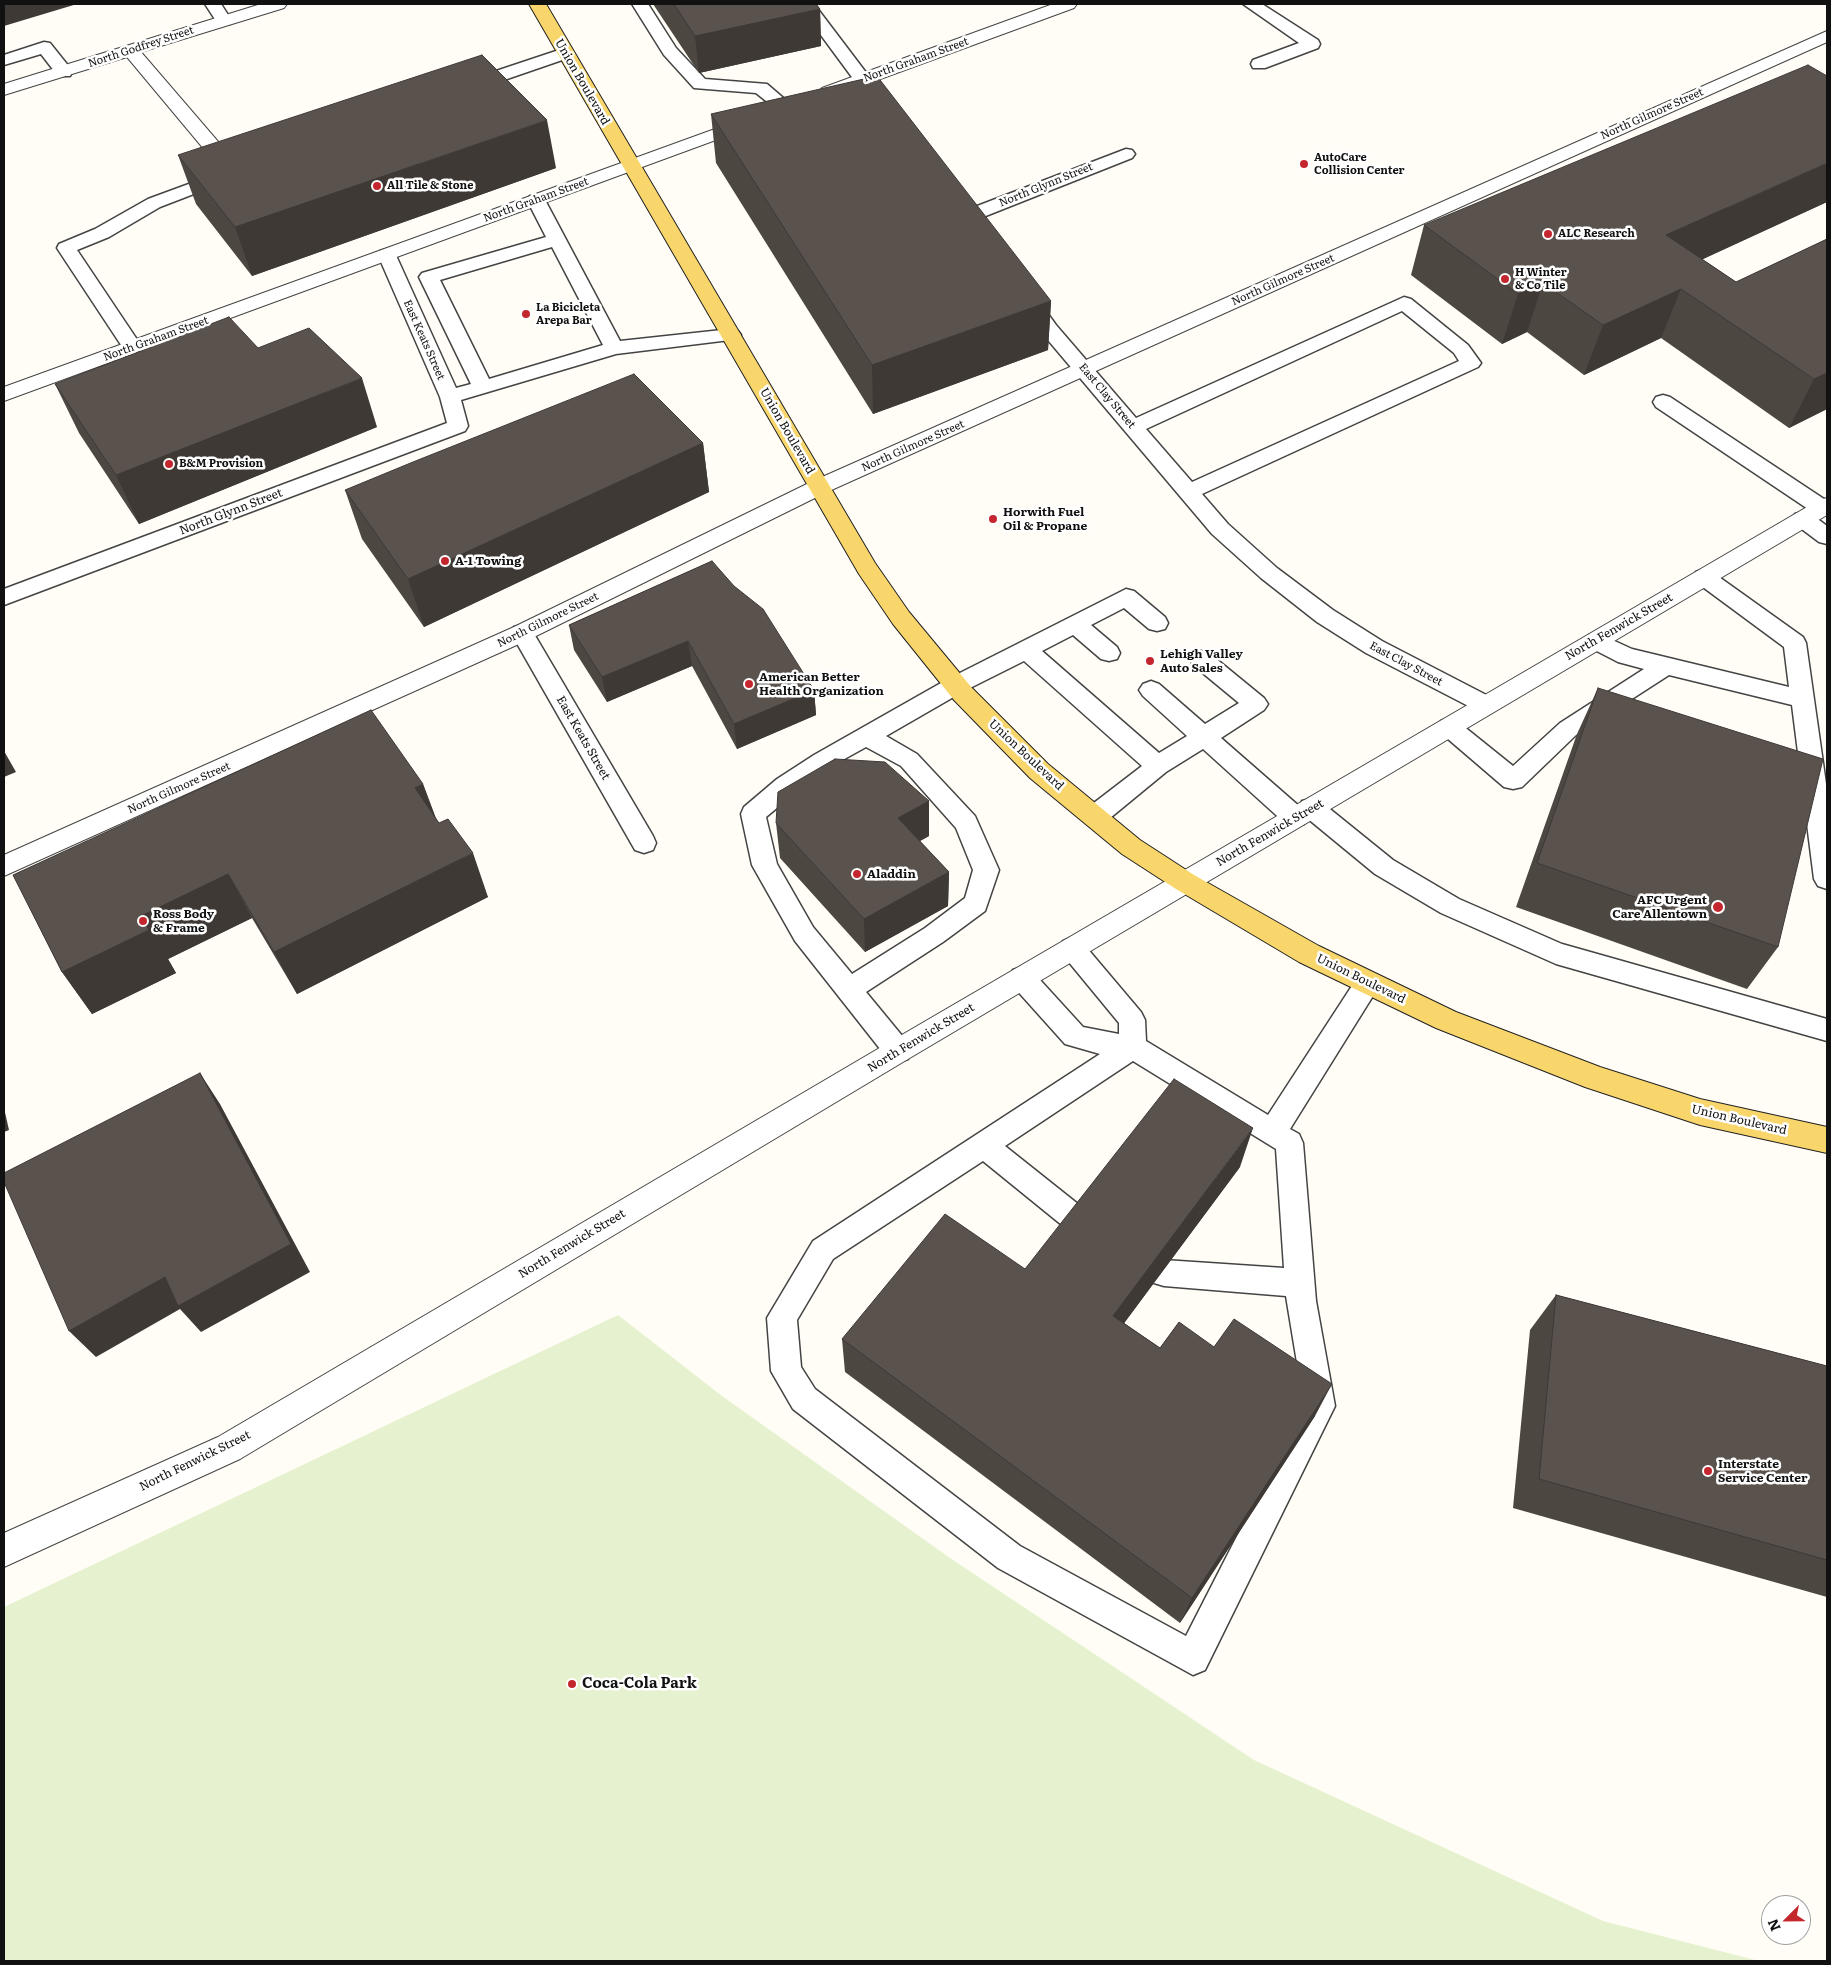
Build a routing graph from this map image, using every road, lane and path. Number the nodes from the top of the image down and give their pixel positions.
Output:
1 (213, 4) edge
2 (278, 4) edge
3 (537, 4) edge
4 (640, 4) edge
5 (806, 4) edge
6 (1068, 4) edge
7 (1251, 4) edge
8 (224, 21) junction
9 (1827, 36) edge
10 (130, 50) junction
11 (565, 53) junction
12 (4, 60) edge
13 (1259, 64) dead end
14 (64, 72) junction
15 (862, 80) junction
16 (4, 90) edge
17 (455, 92) edge
18 (800, 103) junction
19 (890, 118) edge
20 (1126, 154) dead end
21 (220, 156) edge
22 (630, 165) junction
23 (235, 171) edge
24 (536, 200) junction
25 (966, 217) edge
26 (556, 240) junction
27 (387, 255) junction
28 (1016, 285) edge
29 (731, 335) junction
30 (132, 348) junction
31 (614, 348) junction
32 (1084, 369) junction
33 (483, 388) junction
34 (4, 394) edge
35 (450, 397) junction
36 (1662, 402) dead end
37 (458, 426) joint
38 (1133, 427) junction
39 (819, 487) junction
40 (1188, 492) junction
41 (1817, 511) edge
42 (1827, 537) edge
43 (1704, 578) junction
44 (4, 597) edge
45 (1157, 623) dead end
46 (1075, 624) junction
47 (522, 633) junction
48 (1597, 640) junction
49 (1026, 650) junction
50 (1109, 653) dead end
51 (1201, 659) dead end
52 (1666, 666) junction
53 (956, 685) junction
54 (1151, 690) dead end
55 (1803, 699) junction
56 (1486, 706) junction
57 (1449, 727) junction
58 (866, 736) junction
59 (1203, 737) junction
60 (1158, 766) junction
61 (1303, 813) junction
62 (1095, 816) junction
63 (644, 844) dead end
64 (4, 866) edge
65 (1827, 879) edge
66 (1185, 882) junction
67 (1072, 948) junction
68 (1022, 978) junction
69 (1368, 983) junction
70 (850, 989) junction
71 (1827, 1030) edge
72 (1134, 1047) junction
73 (898, 1051) junction
74 (1272, 1133) junction
75 (1827, 1140) edge
76 (984, 1145) junction
77 (1078, 1221) edge
78 (1164, 1273) edge
79 (1300, 1283) junction
80 (4, 1550) edge

1 - 8 lane
2 - 8 street, North Godfrey Street
3 - 11 main road, Union Boulevard
4 - 18 lane
5 - 15 lane
6 - 15 street, North Graham Street
7 - 13 lane
8 - 10 street, North Godfrey Street
9 - 32 street, North Gilmore Street
10 - 14 street, North Godfrey Street
10 - 21 street
11 - 17 lane
11 - 22 main road, Union Boulevard
12 - 14 lane
14 - 16 street, North Godfrey Street
15 - 18 street, North Graham Street
15 - 19 lane
18 - 22 street, North Graham Street
20 - 25 lane, North Glynn Street
22 - 24 street, North Graham Street
22 - 29 main road, Union Boulevard
23 - 30 lane
24 - 26 lane
24 - 27 street, North Graham Street
26 - 31 lane
26 - 33 lane
27 - 30 street, North Graham Street
27 - 35 lane, East Keats Street
28 - 32 lane, East Clay Street
29 - 31 lane
29 - 39 main road, Union Boulevard
30 - 34 street, North Graham Street
31 - 33 lane
32 - 38 lane, East Clay Street
32 - 39 street, North Gilmore Street
33 - 35 lane
35 - 37 lane, East Keats Street
36 - 41 lane
37 - 44 lane, North Glynn Street
38 - 40 lane, East Clay Street
38 - 40 lane
39 - 47 street, North Gilmore Street
39 - 53 main road, Union Boulevard
40 - 56 lane, East Clay Street
41 - 42 lane
41 - 43 street, North Fenwick Street
43 - 48 street, North Fenwick Street
43 - 55 lane
45 - 46 lane
46 - 49 lane
46 - 50 lane
47 - 63 lane, East Keats Street
47 - 64 street, North Gilmore Street
48 - 52 lane
48 - 56 street, North Fenwick Street
49 - 53 lane
49 - 60 lane
51 - 59 lane
52 - 55 lane
52 - 57 lane
53 - 58 lane
53 - 62 main road, Union Boulevard
54 - 59 lane
55 - 65 lane
56 - 57 street, North Fenwick Street
57 - 61 street, North Fenwick Street
58 - 70 lane
58 - 70 lane
59 - 60 lane
59 - 61 lane
60 - 62 lane
61 - 66 street, North Fenwick Street
61 - 71 lane
62 - 66 main road, Union Boulevard
66 - 67 street, North Fenwick Street
66 - 69 main road, Union Boulevard
67 - 68 street, North Fenwick Street
67 - 72 lane
68 - 72 lane
68 - 73 street, North Fenwick Street
69 - 74 lane
69 - 75 main road, Union Boulevard
70 - 73 lane
72 - 74 lane
72 - 76 lane
73 - 80 street, North Fenwick Street
74 - 79 lane
76 - 77 lane
76 - 79 lane
78 - 79 lane

